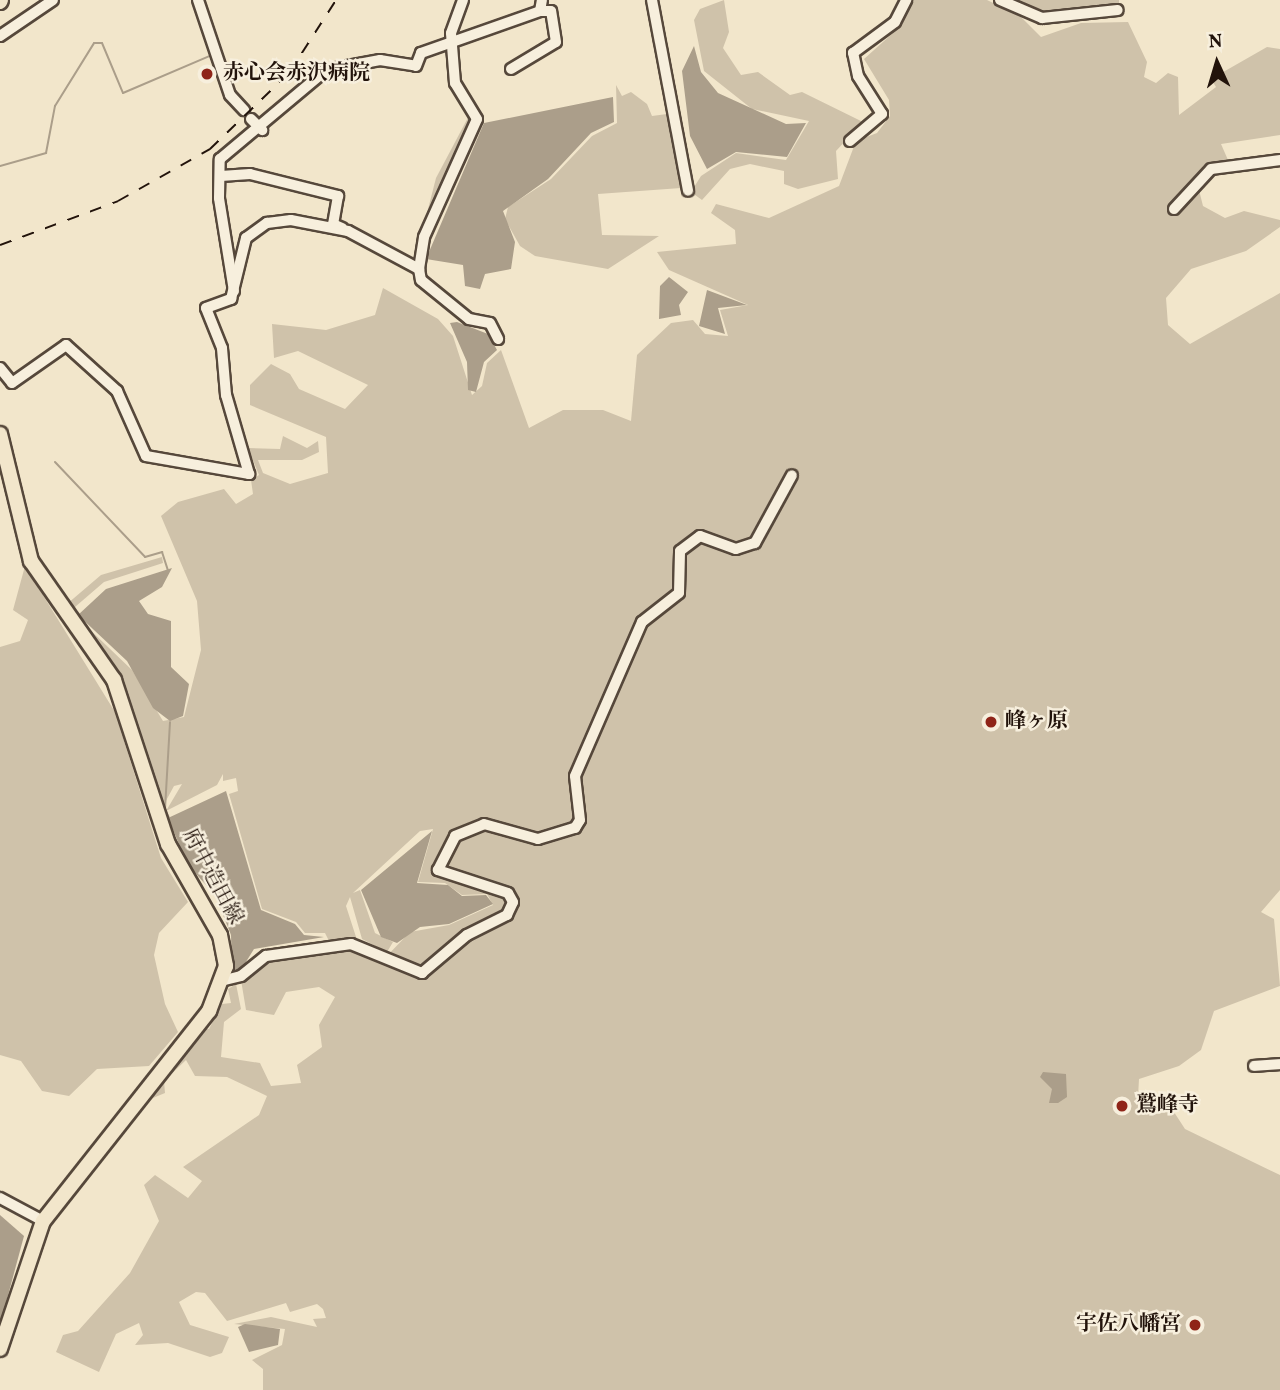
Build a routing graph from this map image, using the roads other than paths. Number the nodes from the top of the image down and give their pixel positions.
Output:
1 (53, 0) edge
2 (198, 0) edge
3 (463, 0) edge
4 (652, 0) edge
5 (906, 0) edge
6 (1000, 0) edge
7 (545, 6) edge
8 (1118, 10) dead end
9 (0, 36) edge
10 (452, 42) junction
11 (511, 69) dead end
12 (261, 130) junction
13 (850, 141) dead end
14 (1280, 160) edge
15 (221, 176) junction
16 (688, 191) dead end
17 (1174, 209) dead end
18 (348, 231) junction
19 (418, 269) junction
20 (234, 291) junction
21 (498, 338) dead end
22 (0, 368) edge
23 (0, 435) edge
24 (792, 475) dead end
25 (6, 477) edge
26 (225, 980) junction
27 (1280, 1065) edge
28 (1254, 1066) dead end
29 (0, 1198) edge
30 (43, 1221) junction
31 (0, 1349) edge

1 - 9 street
2 - 12 street
3 - 10 street
4 - 16 street
5 - 13 street
6 - 8 street
7 - 10 street
7 - 11 street
10 - 12 street
10 - 19 street
12 - 15 street
14 - 17 street
15 - 18 street
15 - 20 street
18 - 19 street
18 - 20 street
19 - 21 street
20 - 22 street
23 - 25 main road, 府中造田線
24 - 26 street
25 - 26 main road, 府中造田線
26 - 30 main road, 府中造田線
27 - 28 street
29 - 30 street
30 - 31 main road, 府中造田線

